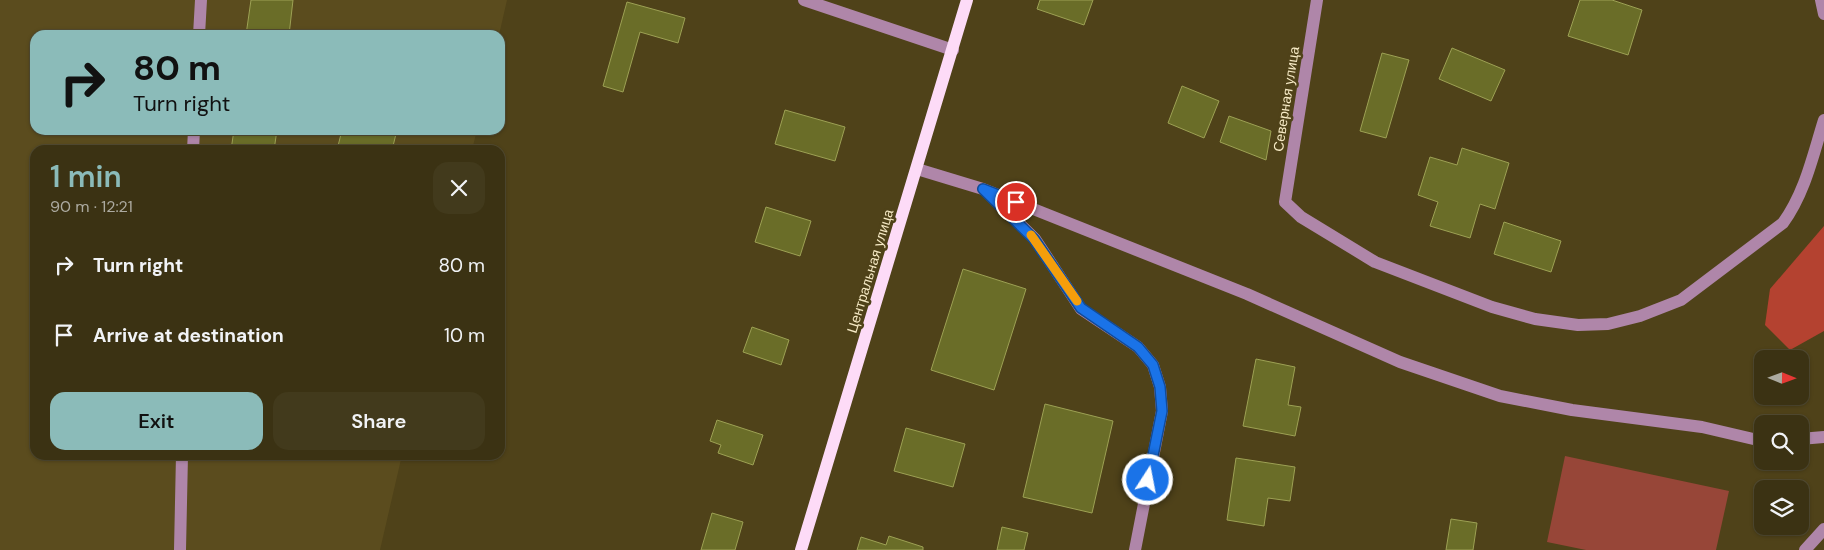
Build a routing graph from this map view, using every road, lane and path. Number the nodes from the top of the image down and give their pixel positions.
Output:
1 (201, 0) edge
2 (804, 0) edge
3 (967, 0) edge
4 (1317, 0) edge
5 (1820, 0) edge
6 (1824, 14) edge
7 (199, 30) edge
8 (953, 50) junction
9 (1824, 120) edge
10 (917, 169) junction
11 (983, 189) junction
12 (1824, 437) edge
13 (1754, 438) edge
14 (1809, 438) edge
15 (182, 460) edge
16 (1824, 529) edge
17 (180, 550) edge
18 (802, 550) edge
19 (1135, 550) edge
20 (1805, 550) edge

1 - 7 street
2 - 8 street
3 - 8 main road, Центральная улица
4 - 9 street, Северная улица
5 - 6 street
8 - 10 main road, Центральная улица
10 - 11 street
10 - 18 main road, Центральная улица
11 - 13 street
11 - 19 street
12 - 14 street
15 - 17 street
16 - 20 street

